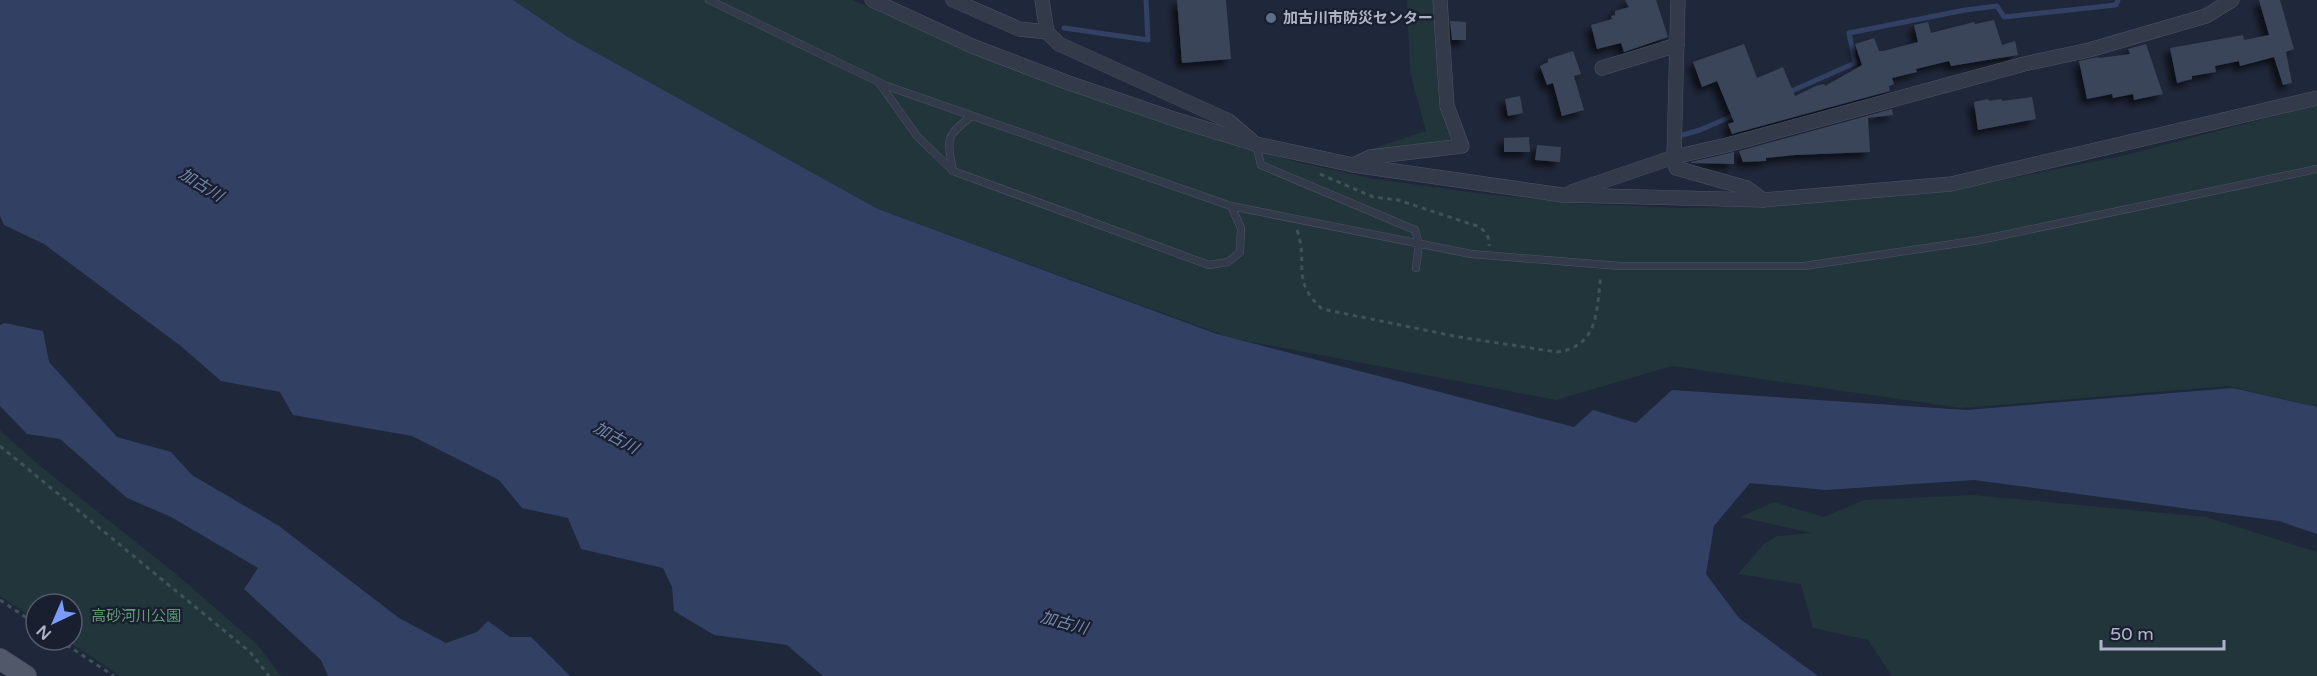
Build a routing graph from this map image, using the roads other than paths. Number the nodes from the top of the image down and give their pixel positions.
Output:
1 (709, 0) edge
2 (872, 0) edge
3 (953, 0) edge
4 (1042, 0) edge
5 (1440, 0) edge
6 (1678, 0) edge
7 (2224, 2) edge
8 (1047, 32) junction
9 (1677, 45) junction
10 (1602, 68) dead end
11 (879, 82) junction
12 (2317, 98) edge
13 (972, 116) junction
14 (1256, 144) junction
15 (1674, 157) junction
16 (1353, 165) junction
17 (2317, 169) edge
18 (953, 171) junction
19 (1562, 195) junction
20 (1763, 200) junction
21 (1231, 206) junction
22 (1419, 244) junction
23 (1416, 268) dead end
24 (5, 666) edge
25 (26, 676) edge

1 - 11 lane
2 - 14 street
3 - 8 street
4 - 8 street
5 - 16 street
6 - 9 street
7 - 15 street
8 - 14 street
9 - 10 street
9 - 15 street
11 - 13 lane
11 - 18 lane
12 - 20 street
13 - 18 lane
13 - 21 lane
14 - 16 street
14 - 22 lane
15 - 19 street
15 - 20 street
16 - 19 street
17 - 22 lane
18 - 21 lane
19 - 20 street
21 - 22 lane
22 - 23 lane
24 - 25 main road

